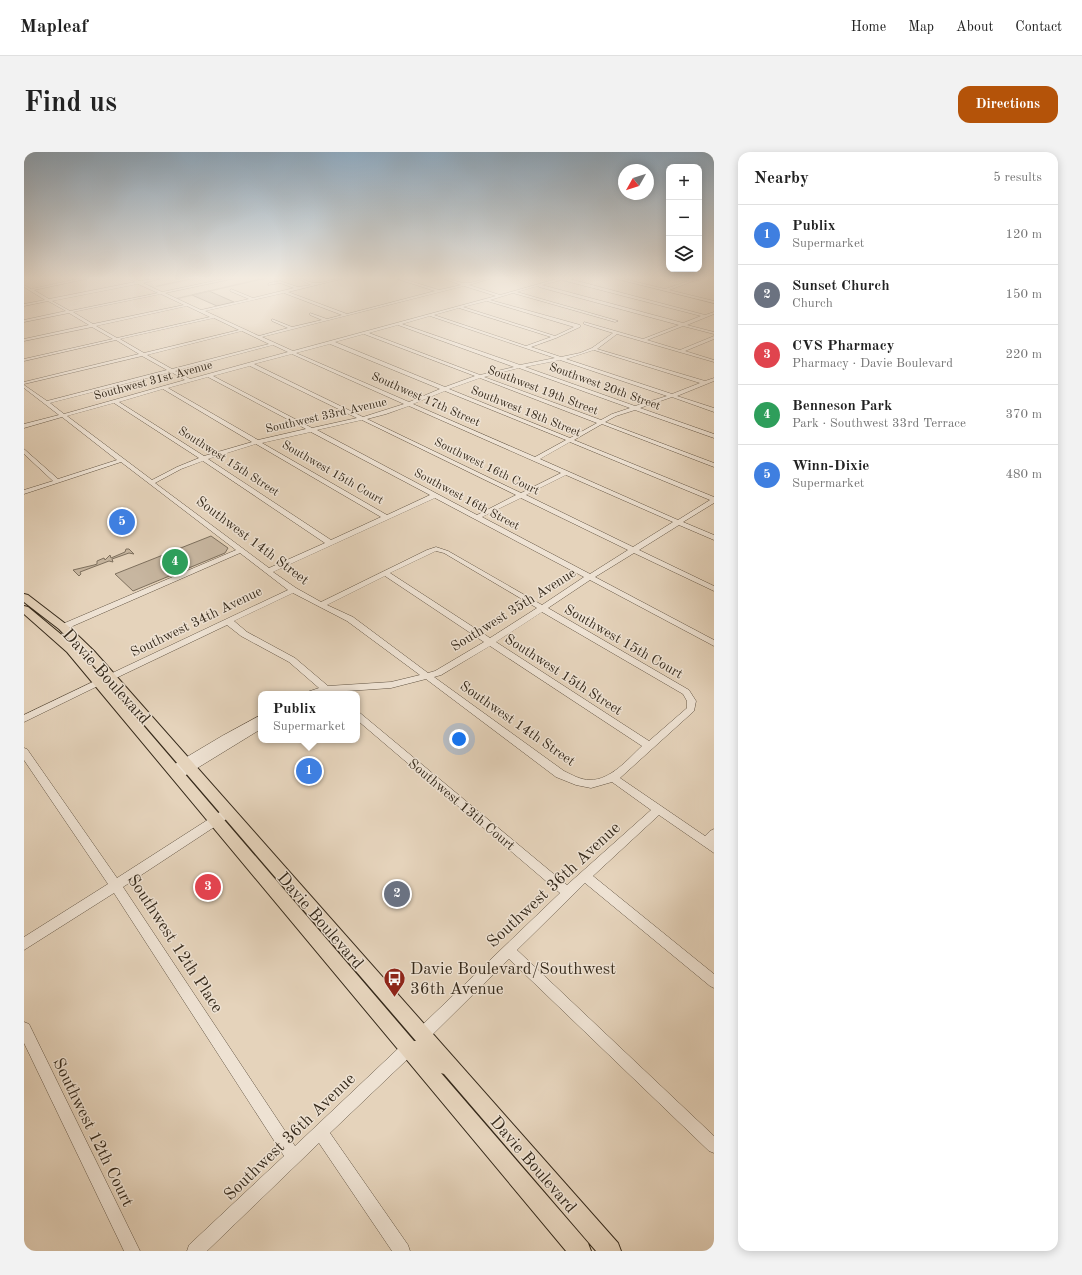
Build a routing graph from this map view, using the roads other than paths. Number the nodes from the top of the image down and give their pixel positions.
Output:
1 (77, 329) edge
2 (99, 329) edge
3 (160, 329) edge
4 (292, 329) edge
5 (379, 329) edge
6 (414, 329) edge
7 (473, 329) edge
8 (530, 329) edge
9 (570, 329) edge
10 (670, 329) edge
11 (701, 329) edge
12 (243, 330) joint
13 (610, 330) edge
14 (617, 332) junction
15 (365, 333) junction
16 (714, 333) edge
17 (259, 337) junction
18 (555, 337) junction
19 (714, 337) edge
20 (118, 339) junction
21 (24, 340) edge
22 (643, 340) junction
23 (330, 342) junction
24 (273, 344) junction
25 (527, 347) junction
26 (594, 349) junction
27 (681, 351) junction
28 (293, 352) junction
29 (144, 354) junction
30 (561, 359) junction
31 (24, 360) edge
32 (714, 360) edge
33 (250, 364) junction
34 (519, 366) junction
35 (171, 370) junction
36 (208, 376) junction
37 (479, 376) junction
38 (714, 379) edge
39 (190, 381) junction
40 (705, 383) junction
41 (24, 385) edge
42 (164, 388) junction
43 (444, 389) junction
44 (672, 396) junction
45 (114, 401) junction
46 (45, 403) junction
47 (409, 404) junction
48 (635, 408) junction
49 (714, 410) edge
50 (62, 415) junction
51 (363, 418) junction
52 (600, 422) junction
53 (24, 426) edge
54 (311, 429) junction
55 (714, 436) edge
56 (569, 440) junction
57 (258, 442) junction
58 (24, 451) edge
59 (202, 458) junction
60 (122, 460) junction
61 (536, 460) junction
62 (714, 465) edge
63 (565, 473) junction
64 (57, 481) junction
65 (152, 482) junction
66 (24, 492) edge
67 (435, 495) junction
68 (523, 495) junction
69 (714, 499) edge
70 (386, 517) junction
71 (478, 517) junction
72 (677, 522) junction
73 (714, 538) edge
74 (330, 543) junction
75 (635, 549) junction
76 (242, 550) junction
77 (269, 571) junction
78 (385, 573) junction
79 (590, 577) junction
80 (714, 589) edge
81 (293, 590) junction
82 (24, 597) edge
83 (321, 605) junction
84 (543, 609) junction
85 (27, 610) edge
86 (228, 621) junction
87 (63, 627) junction
88 (490, 642) junction
89 (714, 643) edge
90 (427, 676) junction
91 (105, 680) junction
92 (329, 691) edge
93 (360, 718) edge
94 (24, 719) edge
95 (258, 720) edge
96 (258, 727) edge
97 (648, 746) junction
98 (24, 752) edge
99 (180, 769) junction
100 (613, 778) junction
101 (658, 810) junction
102 (221, 817) junction
103 (711, 841) edge
104 (585, 876) junction
105 (115, 885) junction
106 (568, 893) junction
107 (24, 944) edge
108 (508, 950) junction
109 (714, 982) edge
110 (24, 1029) edge
111 (415, 1042) junction
112 (320, 1132) junction
113 (714, 1146) edge
114 (294, 1157) junction
115 (132, 1251) edge
116 (195, 1251) edge
117 (402, 1251) edge
118 (580, 1251) edge
119 (610, 1251) edge

1 - 21 street
2 - 20 street
3 - 20 street
4 - 17 street
5 - 15 street, Southwest 31st Avenue
6 - 34 street, Southwest 20th Street
7 - 25 street
8 - 18 street
9 - 18 street
10 - 22 street
11 - 16 street
12 - 17 street, Southwest 17th Street
12 - 29 street
13 - 14 street
14 - 22 street
14 - 26 street, Southwest 33rd Avenue
15 - 23 street, Southwest 31st Avenue
15 - 37 street, Southwest 19th Street
17 - 24 street, Southwest 17th Street
18 - 25 street
19 - 27 street
20 - 29 street
20 - 31 street
22 - 27 street
23 - 28 street, Southwest 31st Avenue
23 - 43 street, Southwest 18th Street
24 - 28 street, Southwest 17th Street
24 - 35 street
25 - 30 street
26 - 30 street, Southwest 33rd Avenue
26 - 40 street
27 - 32 street
28 - 33 street, Southwest 31st Avenue
28 - 47 street, Southwest 17th Street
29 - 35 street
29 - 41 street
30 - 34 street, Southwest 33rd Avenue
30 - 44 street
33 - 36 street, Southwest 31st Avenue
33 - 51 street, Southwest 16th Court
34 - 37 street, Southwest 33rd Avenue
34 - 48 street, Southwest 20th Street
35 - 39 street
35 - 46 street
36 - 39 street, Southwest 31st Avenue
36 - 54 street, Southwest 16th Street
37 - 43 street, Southwest 33rd Avenue
37 - 52 street, Southwest 19th Street
38 - 40 street
39 - 42 street, Southwest 31st Avenue
40 - 44 street
41 - 46 street, Southwest 14th Street
42 - 45 street, Southwest 31st Avenue
42 - 57 street, Southwest 15th Court
43 - 47 street, Southwest 33rd Avenue
43 - 56 street, Southwest 18th Street
44 - 48 street
44 - 49 street
45 - 50 street, Southwest 31st Avenue
45 - 59 street, Southwest 15th Street
46 - 50 street, Southwest 14th Street
47 - 51 street, Southwest 33rd Avenue
47 - 61 street, Southwest 17th Street
48 - 52 street
48 - 55 street, Southwest 20th Street
50 - 53 street, Southwest 31st Avenue
50 - 60 street, Southwest 14th Street
51 - 54 street, Southwest 33rd Avenue
51 - 68 street, Southwest 16th Court
52 - 56 street
52 - 62 street, Southwest 19th Street
54 - 57 street, Southwest 33rd Avenue
54 - 67 street, Southwest 16th Street
56 - 61 street
56 - 69 street, Southwest 18th Street
57 - 59 street, Southwest 33rd Avenue
57 - 70 street, Southwest 15th Court
58 - 64 street
59 - 65 street, Southwest 33rd Avenue
59 - 74 street, Southwest 15th Street
60 - 64 street
60 - 65 street, Southwest 14th Street
61 - 63 street, Southwest 17th Street
63 - 68 street
63 - 72 street, Southwest 17th Street
64 - 66 street
65 - 76 street, Southwest 14th Street
67 - 70 street, Southwest 34th Avenue
67 - 71 street, Southwest 16th Street
68 - 71 street
68 - 75 street, Southwest 16th Court
69 - 72 street, Southwest 35th Avenue
70 - 74 street, Southwest 34th Avenue
71 - 79 street, Southwest 16th Street
72 - 73 street, Southwest 17th Street
72 - 75 street, Southwest 35th Avenue
74 - 77 street, Southwest 34th Avenue
75 - 79 street, Southwest 35th Avenue
75 - 80 street, Southwest 16th Court
76 - 77 street, Southwest 14th Street
76 - 87 street
77 - 81 street, Southwest 14th Street
78 - 83 street
78 - 84 street, Southwest 15th Court
78 - 88 street, Southwest 15th Street
79 - 84 street, Southwest 35th Avenue
79 - 89 street, Southwest 16th Street
81 - 83 street, Southwest 14th Street
81 - 86 street, Southwest 34th Avenue
82 - 87 main road, Davie Boulevard
83 - 90 street, Southwest 14th Street
84 - 88 street, Southwest 35th Avenue
84 - 97 street, Southwest 15th Court
85 - 87 main road
85 - 91 main road, Davie Boulevard
86 - 91 street, Southwest 34th Avenue
86 - 92 street
87 - 91 main road, Davie Boulevard
88 - 90 street, Southwest 35th Avenue
88 - 97 street, Southwest 15th Street
90 - 92 street, Southwest 35th Avenue
90 - 100 street, Southwest 14th Street
91 - 94 street, Southwest 34th Avenue
91 - 99 main road, Davie Boulevard
93 - 106 street, Southwest 13th Court
95 - 99 street
96 - 99 street
97 - 100 street
98 - 105 street, Southwest 12th Place
99 - 102 main road, Davie Boulevard
100 - 101 street
101 - 103 street
101 - 104 street, Southwest 36th Avenue
102 - 105 street
102 - 111 main road, Davie Boulevard
102 - 111 main road, Davie Boulevard
104 - 106 street, Southwest 36th Avenue
104 - 109 street
105 - 107 street
105 - 114 street, Southwest 12th Place
106 - 108 street, Southwest 36th Avenue
108 - 111 street, Southwest 36th Avenue
108 - 113 street
110 - 115 street, Southwest 12th Court
111 - 112 street, Southwest 36th Avenue
111 - 118 main road, Davie Boulevard
111 - 119 main road, Davie Boulevard
112 - 114 street, Southwest 36th Avenue
112 - 117 street
114 - 116 street, Southwest 36th Avenue

